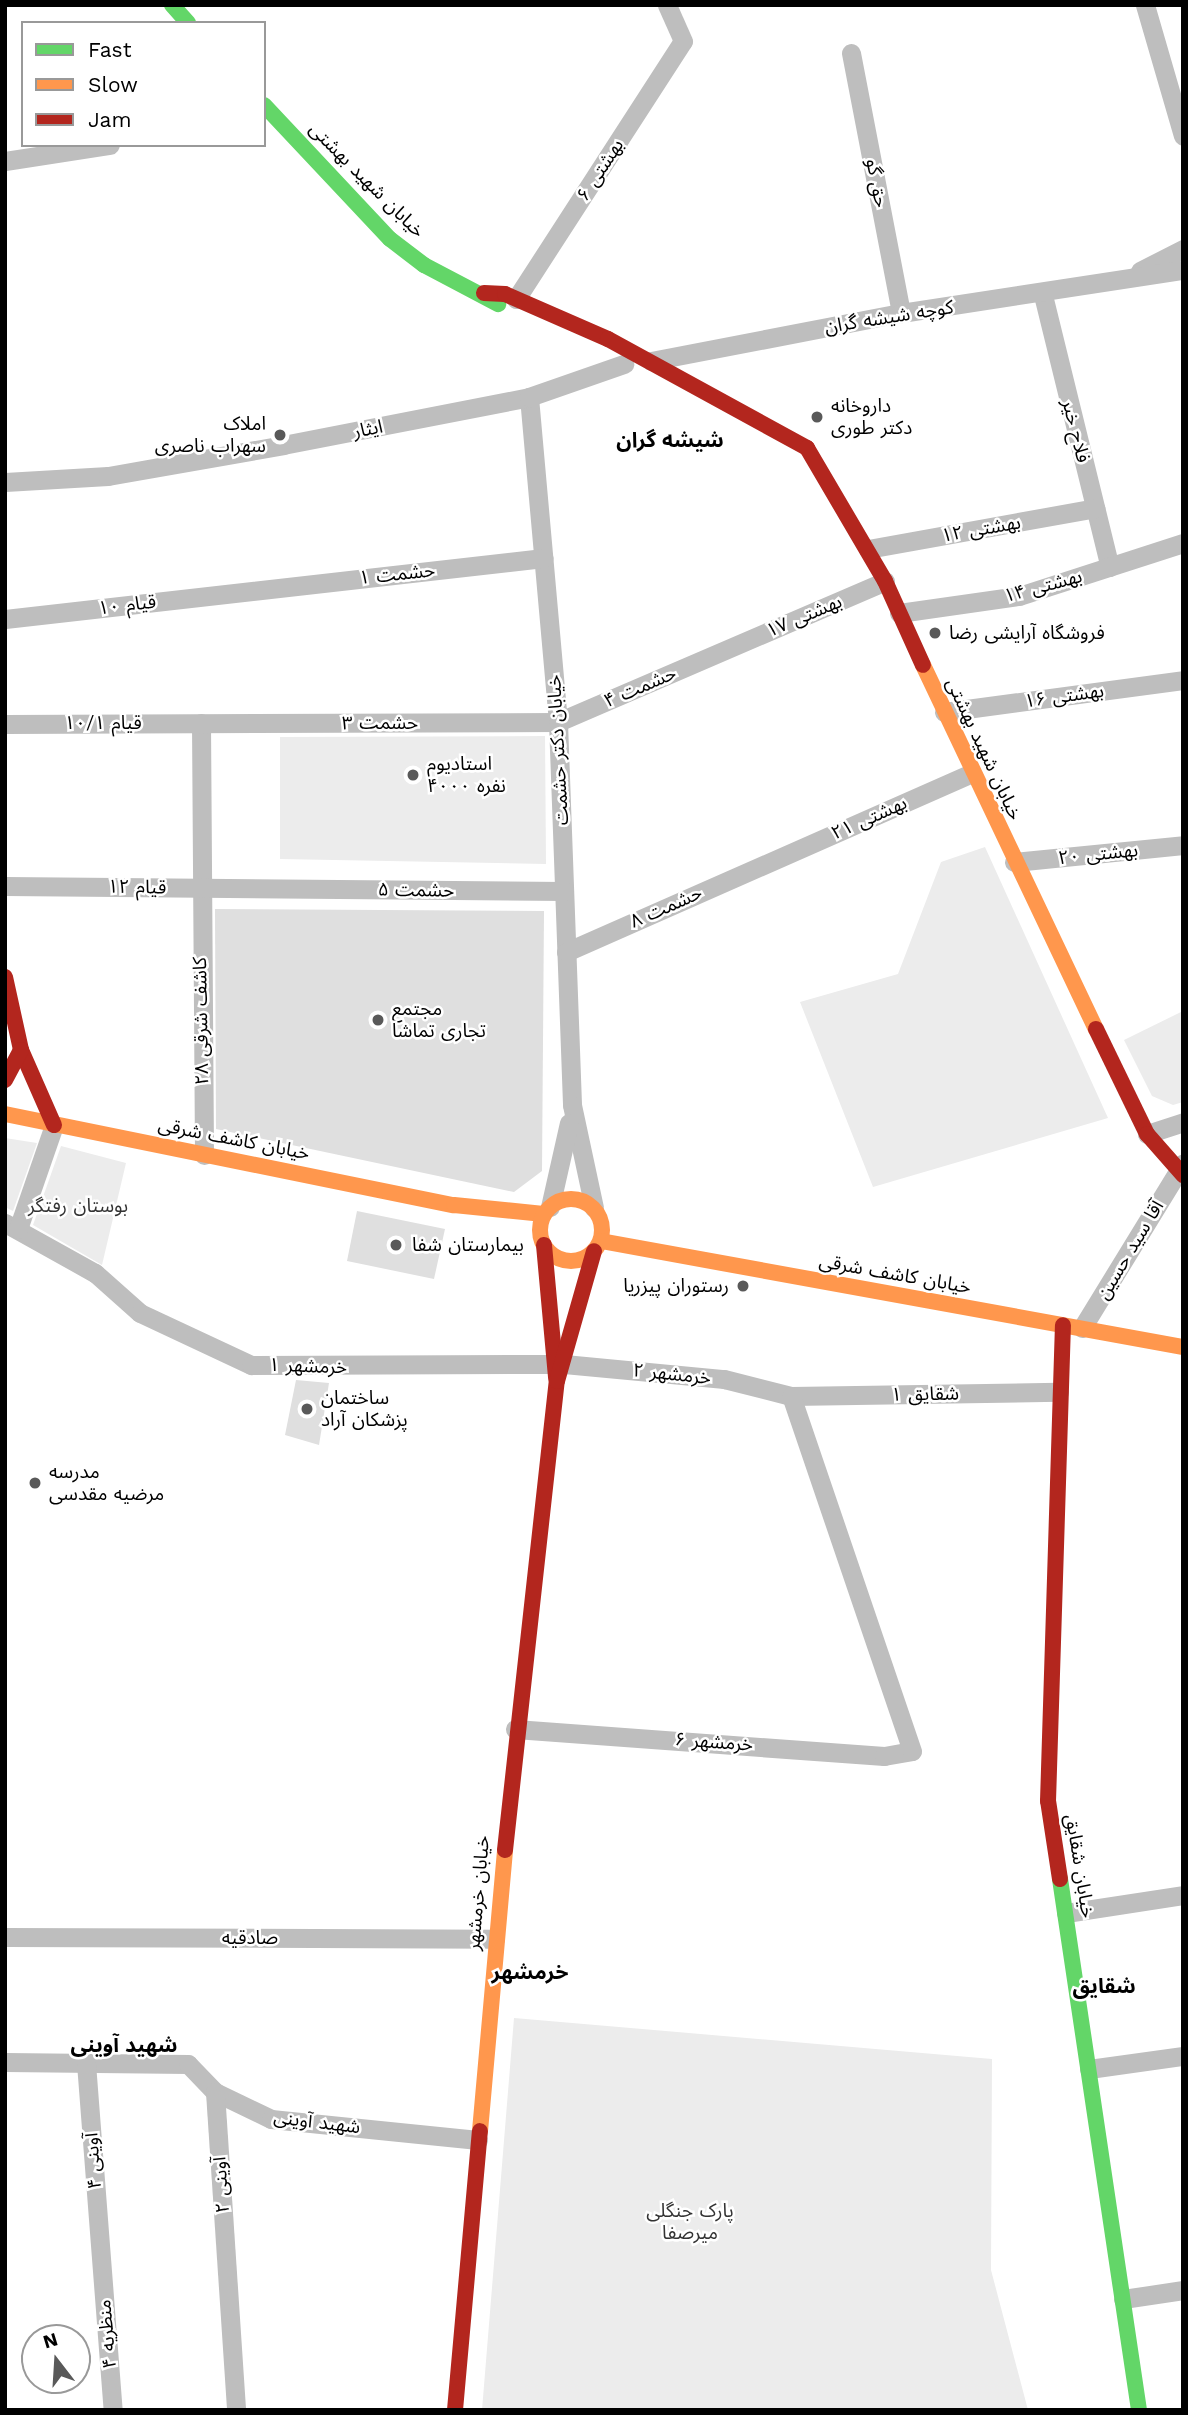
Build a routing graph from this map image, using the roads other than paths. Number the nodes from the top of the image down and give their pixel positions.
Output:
1 (172, 5) edge
2 (667, 5) edge
3 (1145, 5) edge
4 (186, 21) edge
5 (851, 53) dead end
6 (1178, 91) edge
7 (267, 113) edge
8 (1183, 136) edge
9 (100, 147) edge
10 (5, 161) edge
11 (1183, 249) edge
12 (1183, 270) edge
13 (1127, 277) junction
14 (484, 293) junction
15 (1043, 295) junction
16 (516, 299) junction
17 (901, 313) junction
18 (651, 361) junction
19 (624, 364) junction
20 (696, 390) junction
21 (528, 397) junction
22 (5, 482) edge
23 (1095, 508) junction
24 (1183, 543) edge
25 (867, 549) junction
26 (544, 558) junction
27 (1110, 567) junction
28 (886, 581) junction
29 (249, 591) joint
30 (899, 613) junction
31 (5, 619) edge
32 (722, 652) joint
33 (1183, 680) edge
34 (944, 712) junction
35 (558, 722) junction
36 (201, 723) junction
37 (5, 724) edge
38 (971, 773) junction
39 (1183, 845) edge
40 (1014, 862) junction
41 (767, 863) joint
42 (5, 886) edge
43 (198, 888) junction
44 (268, 888) joint
45 (564, 891) junction
46 (566, 952) junction
47 (5, 976) edge
48 (21, 1050) junction
49 (5, 1080) edge
50 (572, 1105) junction
51 (5, 1114) edge
52 (1183, 1122) edge
53 (54, 1125) junction
54 (1147, 1134) junction
55 (204, 1155) junction
56 (1181, 1170) edge
57 (454, 1205) junction
58 (594, 1208) junction
59 (547, 1211) junction
60 (12, 1226) edge
61 (543, 1243) junction
62 (598, 1246) junction
63 (1072, 1326) junction
64 (1183, 1347) edge
65 (558, 1369) junction
66 (1059, 1392) junction
67 (791, 1396) junction
68 (515, 1729) junction
69 (1183, 1895) edge
70 (1066, 1913) junction
71 (5, 1937) edge
72 (495, 1939) junction
73 (1183, 2056) edge
74 (5, 2062) edge
75 (86, 2063) junction
76 (1089, 2068) junction
77 (215, 2092) junction
78 (478, 2140) junction
79 (100, 2259) joint
80 (1183, 2290) edge
81 (1123, 2299) junction
82 (113, 2410) edge
83 (236, 2410) edge
84 (455, 2410) edge
85 (1139, 2410) edge

1 - 4 main road
2 - 16 street, بهشتی ۶
3 - 6 street
5 - 17 street, حق گو
6 - 8 street
7 - 14 main road, خیابان شهید بهشتی
9 - 10 street
11 - 13 street
12 - 13 street
13 - 15 street, کوچه شیشه گران
14 - 16 main road, خیابان شهید بهشتی
14 - 19 main road, خیابان شهید بهشتی
15 - 17 street, کوچه شیشه گران
15 - 23 street, فلاح خیر
16 - 18 main road, خیابان شهید بهشتی
17 - 18 street, کوچه شیشه گران
18 - 20 main road, خیابان شهید بهشتی
19 - 20 main road, خیابان شهید بهشتی
19 - 21 street, ایثار
20 - 25 main road, خیابان شهید بهشتی
21 - 22 street, ایثار
21 - 26 street, خیابان دکتر حشمت
23 - 25 street, بهشتی ۱۲
23 - 27 street, فلاح خیر
24 - 27 street, بهشتی ۱۴
25 - 28 main road, خیابان شهید بهشتی
26 - 29 street, حشمت ۱
26 - 35 street, خیابان دکتر حشمت
27 - 30 street, بهشتی ۱۴
28 - 30 main road, خیابان شهید بهشتی
28 - 32 street, بهشتی ۱۷
29 - 31 street, قیام ۱۰
30 - 34 main road, خیابان شهید بهشتی
32 - 35 street, حشمت ۴
33 - 34 street, بهشتی ۱۶
34 - 38 main road, خیابان شهید بهشتی
35 - 36 street, حشمت ۳
35 - 45 street, خیابان دکتر حشمت
36 - 37 street, قیام ۱۰/۱
36 - 43 street, کاشف شرقی ۲۸
38 - 40 main road, خیابان شهید بهشتی
38 - 41 street, بهشتی ۲۱
39 - 40 street, بهشتی ۲۰
40 - 54 main road, خیابان شهید بهشتی
41 - 46 street, حشمت ۸
42 - 43 street, قیام ۱۲
43 - 44 street, قیام ۱۲
43 - 55 street, کاشف شرقی ۲۸
44 - 45 street, حشمت ۵
45 - 46 street, خیابان دکتر حشمت
46 - 50 street, خیابان دکتر حشمت
47 - 48 main road
48 - 49 main road
48 - 53 main road
50 - 58 street
50 - 59 street
51 - 53 main road, خیابان کاشف شرقی
52 - 54 street
53 - 55 main road, خیابان کاشف شرقی
53 - 60 street
54 - 56 main road, خیابان شهید بهشتی
55 - 57 main road, خیابان کاشف شرقی
56 - 63 street, آقا سید حسین
57 - 59 main road
57 - 61 main road
58 - 59 main road
58 - 62 main road
59 - 61 main road
60 - 65 street, خرمشهر ۱
61 - 62 main road
61 - 65 main road
62 - 63 main road, خیابان کاشف شرقی
62 - 65 main road
63 - 64 main road, خیابان کاشف شرقی
63 - 66 main road, خیابان شقایق
65 - 67 street, خرمشهر ۲
65 - 68 main road, خیابان خرمشهر
66 - 67 street, شقایق ۱
66 - 70 main road, خیابان شقایق
67 - 68 street, خرمشهر ۶
68 - 72 main road, خیابان خرمشهر
69 - 70 street
70 - 76 main road, خیابان شقایق
71 - 72 street, صادقیه
72 - 78 main road, خیابان خرمشهر
73 - 76 street
74 - 75 street, شهید آوینی
75 - 77 street, شهید آوینی
75 - 79 street, آوینی ۴
76 - 81 main road, خیابان شقایق
77 - 78 street, شهید آوینی
77 - 83 street, آوینی ۲
78 - 84 main road, خیابان خرمشهر
79 - 82 street, منظریه ۴
80 - 81 street
81 - 85 main road, خیابان شقایق

